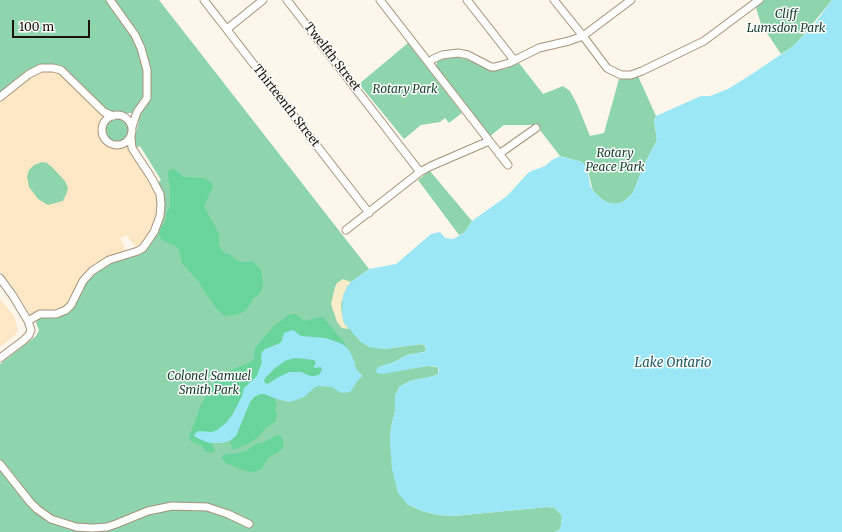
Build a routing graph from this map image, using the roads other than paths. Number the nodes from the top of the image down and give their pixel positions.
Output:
1 (110, 0) edge
2 (204, 0) edge
3 (263, 0) edge
4 (287, 0) edge
5 (380, 0) edge
6 (467, 0) edge
7 (554, 0) edge
8 (631, 0) edge
9 (759, 0) edge
10 (751, 2) edge
11 (227, 29) junction
12 (582, 36) junction
13 (514, 60) junction
14 (429, 63) junction
15 (0, 97) edge
16 (104, 112) junction
17 (137, 112) junction
18 (113, 116) junction
19 (123, 116) junction
20 (105, 121) junction
21 (132, 127) junction
22 (536, 128) dead end
23 (131, 137) junction
24 (489, 141) junction
25 (124, 143) junction
26 (132, 148) junction
27 (499, 154) junction
28 (508, 165) dead end
29 (420, 172) junction
30 (368, 213) junction
31 (346, 230) dead end
32 (0, 278) edge
33 (28, 321) junction
34 (0, 358) edge
35 (0, 464) edge
36 (249, 524) dead end

1 - 17 street
2 - 11 street, Thirteenth Street
3 - 11 street
4 - 29 street, Twelfth Street
5 - 14 street
6 - 13 street
7 - 12 street
8 - 12 street
9 - 10 street
10 - 12 street
11 - 30 street, Thirteenth Street
12 - 13 street
13 - 14 street
14 - 24 street
15 - 16 street
16 - 18 street
16 - 20 street
17 - 19 street
17 - 21 street
18 - 19 street
18 - 20 street
19 - 21 street
20 - 25 street
21 - 23 street
22 - 27 street
23 - 25 street
23 - 26 street
24 - 27 street
24 - 29 street
25 - 26 street
26 - 33 street
27 - 28 street
29 - 30 street
30 - 31 street
32 - 33 street
33 - 34 street
35 - 36 street

